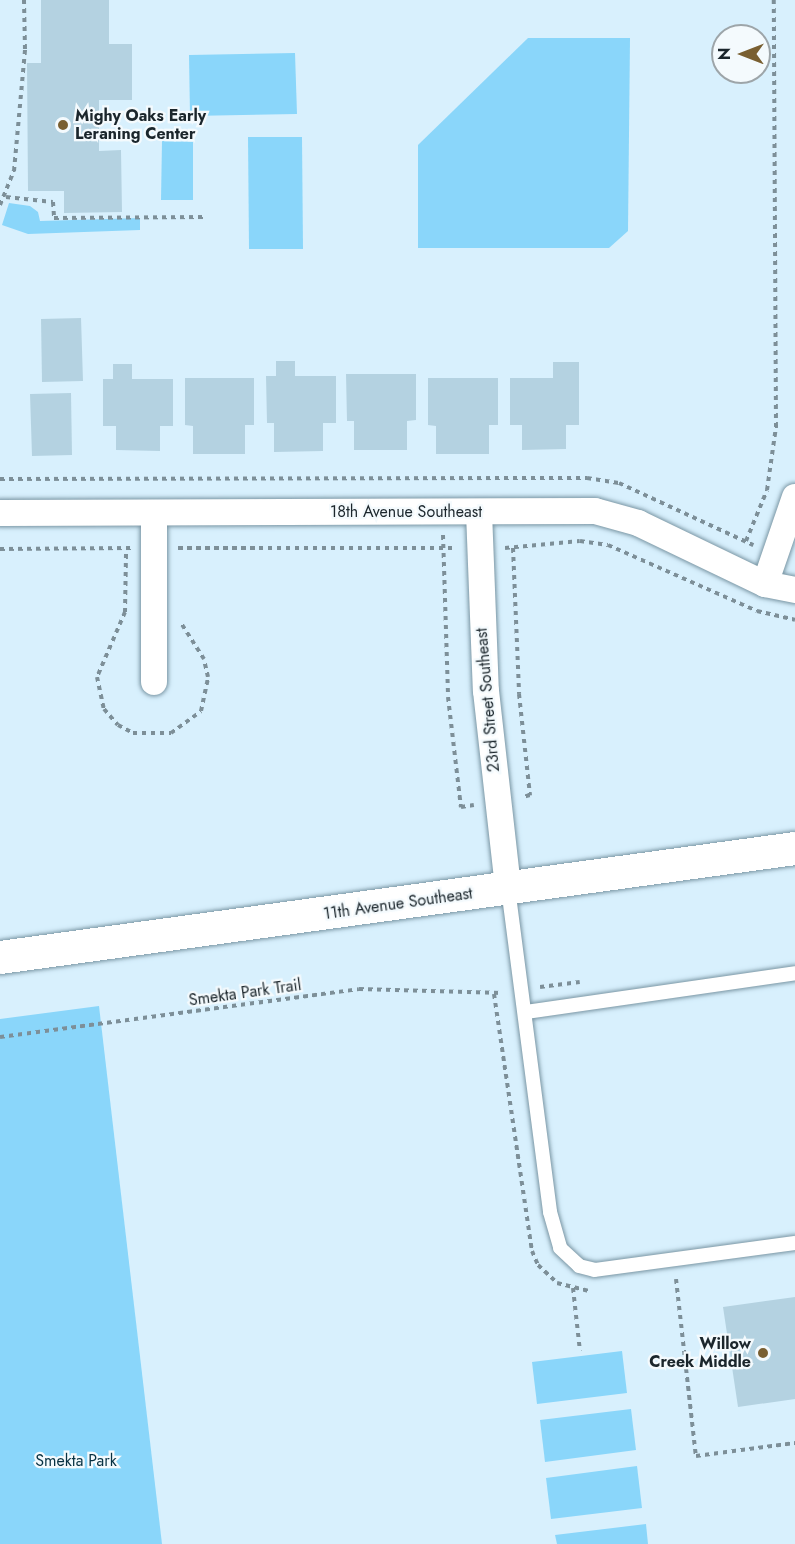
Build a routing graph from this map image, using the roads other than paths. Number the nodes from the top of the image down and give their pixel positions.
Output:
1 (795, 497) edge
2 (479, 512) junction
3 (0, 513) edge
4 (154, 513) junction
5 (765, 584) junction
6 (795, 590) edge
7 (154, 682) dead end
8 (795, 848) edge
9 (508, 888) junction
10 (0, 957) edge
11 (795, 973) edge
12 (526, 1012) junction
13 (795, 1243) edge

1 - 5 street
2 - 4 street, 18th Avenue Southeast
2 - 5 street, 18th Avenue Southeast
2 - 9 street, 23rd Street Southeast
3 - 4 street, 18th Avenue Southeast
4 - 7 street
5 - 6 street, 18th Avenue Southeast
8 - 9 main road, 11th Avenue Southeast
9 - 10 main road, 11th Avenue Southeast
9 - 12 lane
11 - 12 lane
12 - 13 lane

